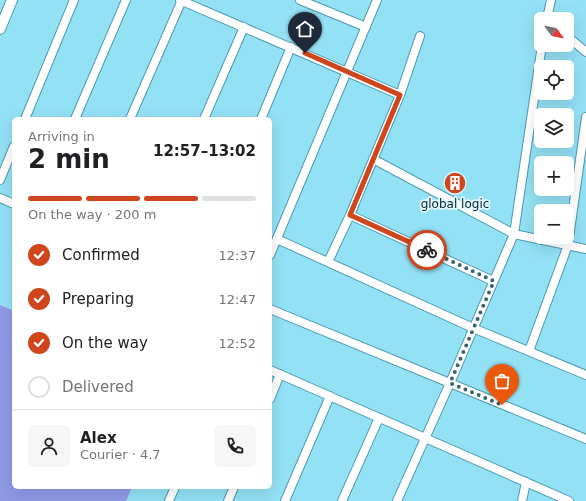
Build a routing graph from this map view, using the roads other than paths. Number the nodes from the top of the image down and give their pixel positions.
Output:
1 (12, 0) edge
2 (74, 0) edge
3 (126, 0) edge
4 (181, 0) edge
5 (300, 0) edge
6 (377, 0) edge
7 (551, 0) edge
8 (548, 12) edge
9 (244, 27) junction
10 (366, 27) junction
11 (0, 29) edge
12 (420, 36) dead end
13 (574, 42) edge
14 (291, 47) junction
15 (541, 52) edge
16 (586, 52) edge
17 (347, 71) junction
18 (400, 95) junction
19 (586, 116) edge
20 (26, 117) edge
21 (76, 117) edge
22 (131, 117) edge
23 (205, 117) edge
24 (262, 117) edge
25 (12, 151) edge
26 (374, 159) junction
27 (0, 180) edge
28 (0, 198) edge
29 (12, 203) edge
30 (350, 215) junction
31 (514, 234) junction
32 (277, 239) junction
33 (568, 245) junction
34 (586, 249) edge
35 (272, 250) edge
36 (328, 262) junction
37 (494, 281) junction
38 (272, 310) edge
39 (473, 328) junction
40 (529, 351) junction
41 (272, 371) edge
42 (585, 372) edge
43 (280, 374) junction
44 (450, 383) junction
45 (272, 394) edge
46 (330, 396) junction
47 (379, 418) junction
48 (425, 438) junction
49 (586, 439) edge
50 (526, 482) junction
51 (174, 489) edge
52 (233, 489) edge
53 (169, 501) edge
54 (228, 501) edge
55 (285, 501) edge
56 (342, 501) edge
57 (397, 501) edge
58 (522, 501) edge
59 (569, 501) edge

1 - 11 street
2 - 20 street
3 - 21 street
4 - 9 street
4 - 22 street
5 - 10 street
6 - 10 street
7 - 8 street
9 - 14 street
9 - 23 street
10 - 17 street
12 - 18 street
13 - 16 street
14 - 17 street
14 - 24 street
15 - 31 street
17 - 18 street
17 - 32 street
18 - 26 street
19 - 33 street
25 - 27 street
26 - 30 street
26 - 31 street
28 - 29 street
30 - 36 street
30 - 37 street
31 - 33 street
31 - 37 street
32 - 35 street
32 - 36 street
33 - 34 street
33 - 40 street
36 - 39 street
37 - 39 street
38 - 44 street
39 - 40 street
39 - 44 street
40 - 42 street
41 - 43 street
43 - 45 street
43 - 46 street
44 - 48 street
44 - 49 street
46 - 47 street
46 - 55 street
47 - 48 street
47 - 56 street
48 - 50 street
48 - 57 street
50 - 58 street
50 - 59 street
51 - 53 street
52 - 54 street

